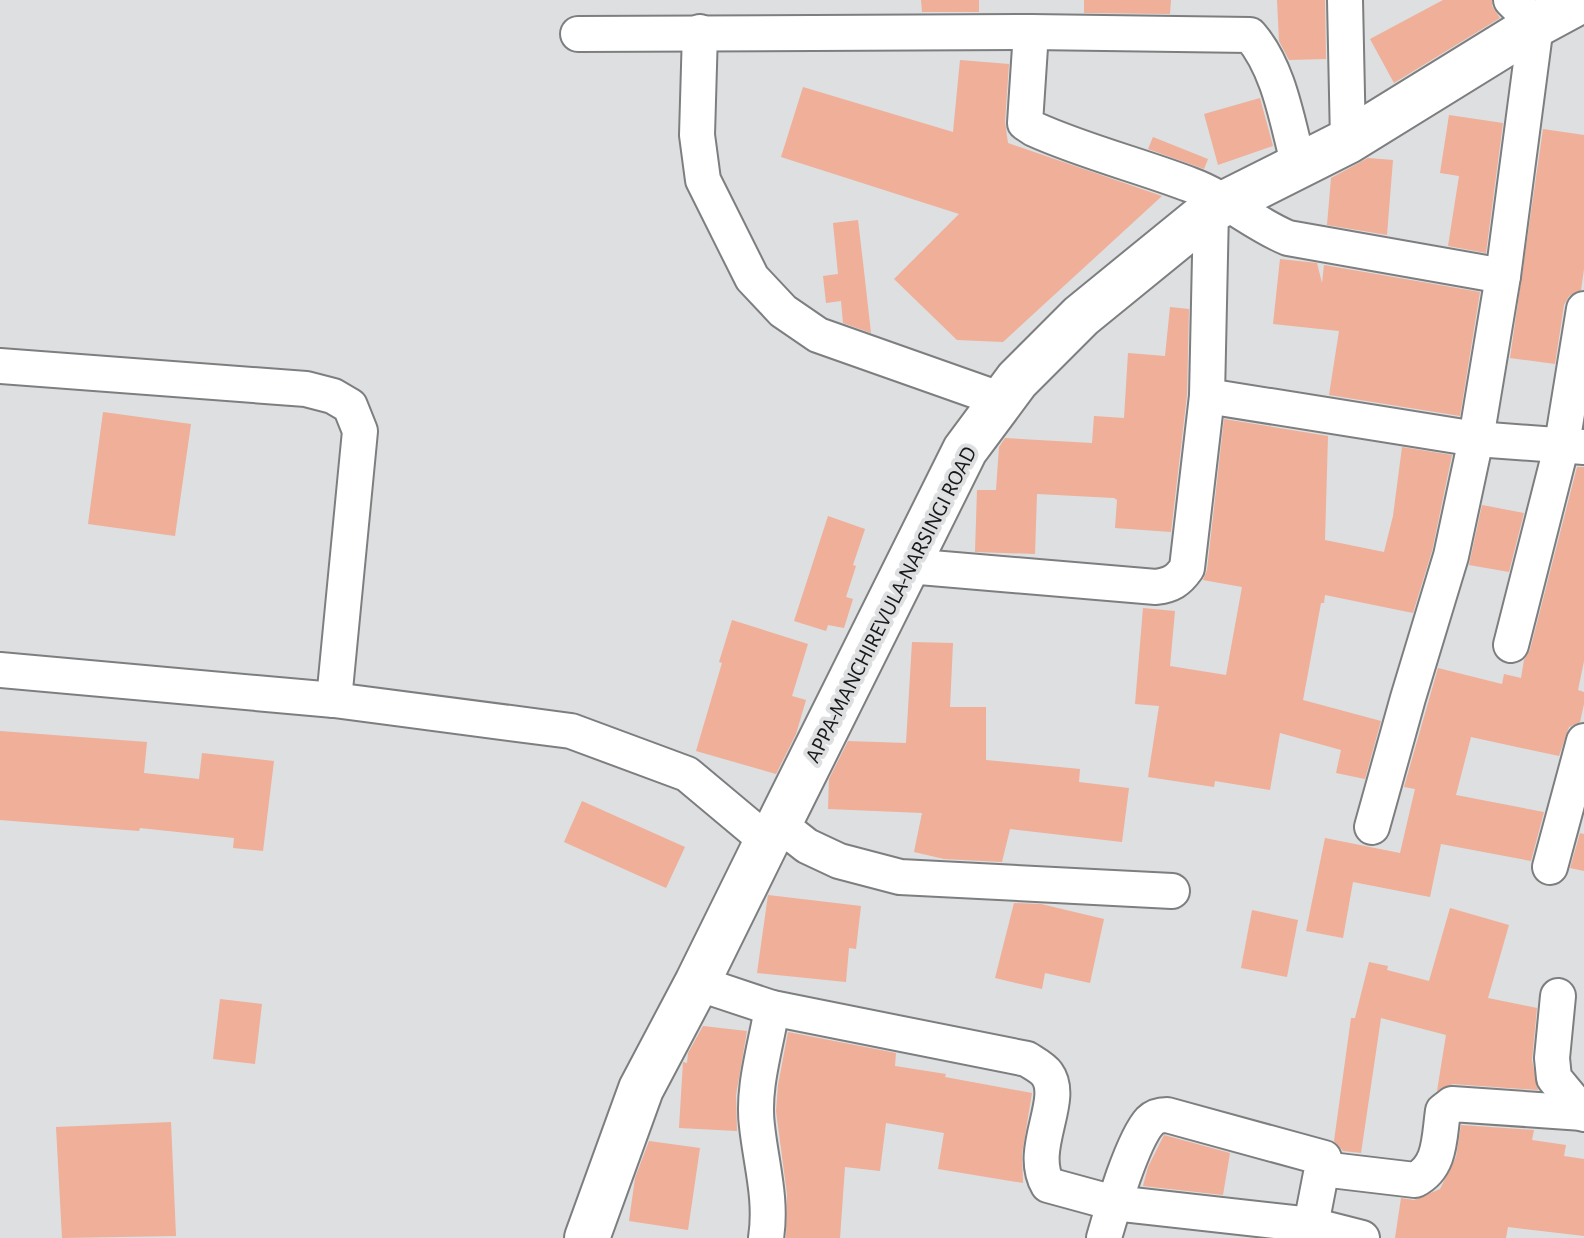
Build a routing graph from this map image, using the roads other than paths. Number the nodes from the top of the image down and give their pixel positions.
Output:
1 (1345, 0) edge
2 (1582, 0) edge
3 (1524, 13) edge
4 (700, 32) junction
5 (1031, 32) junction
6 (578, 34) dead end
7 (1348, 141) junction
8 (1299, 166) junction
9 (1219, 207) junction
10 (1503, 276) junction
11 (1584, 309) edge
12 (0, 366) edge
13 (1207, 396) junction
14 (1002, 400) junction
15 (1476, 439) junction
16 (1573, 446) edge
17 (908, 566) junction
18 (1511, 645) dead end
19 (0, 670) edge
20 (334, 700) junction
21 (1584, 741) edge
22 (1372, 827) dead end
23 (773, 832) junction
24 (1550, 867) dead end
25 (1172, 891) dead end
26 (697, 983) junction
27 (1558, 996) dead end
28 (772, 1008) junction
29 (1583, 1114) edge
30 (1322, 1169) junction
31 (1114, 1203) junction
32 (1311, 1225) junction
33 (587, 1238) edge
34 (766, 1238) edge
35 (1104, 1238) edge
36 (1362, 1238) edge

1 - 7 street
2 - 3 street, APPA-MANCHIREVULA-NARSINGI ROAD
3 - 7 street, APPA-MANCHIREVULA-NARSINGI ROAD
3 - 10 street
4 - 5 street
4 - 6 street
4 - 14 street
5 - 8 street
5 - 9 street
7 - 8 street, APPA-MANCHIREVULA-NARSINGI ROAD
8 - 9 street, APPA-MANCHIREVULA-NARSINGI ROAD
9 - 10 street
9 - 13 street
9 - 14 street, APPA-MANCHIREVULA-NARSINGI ROAD
10 - 15 street
11 - 16 street
12 - 20 street
13 - 15 street
13 - 17 street
14 - 17 street, APPA-MANCHIREVULA-NARSINGI ROAD
15 - 16 street
15 - 22 street
16 - 18 street
17 - 23 street, APPA-MANCHIREVULA-NARSINGI ROAD
19 - 20 street
20 - 23 street
21 - 24 street
23 - 25 street
23 - 26 street, APPA-MANCHIREVULA-NARSINGI ROAD
26 - 28 street
26 - 33 street, APPA-MANCHIREVULA-NARSINGI ROAD
27 - 29 street
28 - 31 street
28 - 34 street
29 - 30 street
30 - 31 street
30 - 32 street
31 - 32 street
31 - 35 street
32 - 36 street

